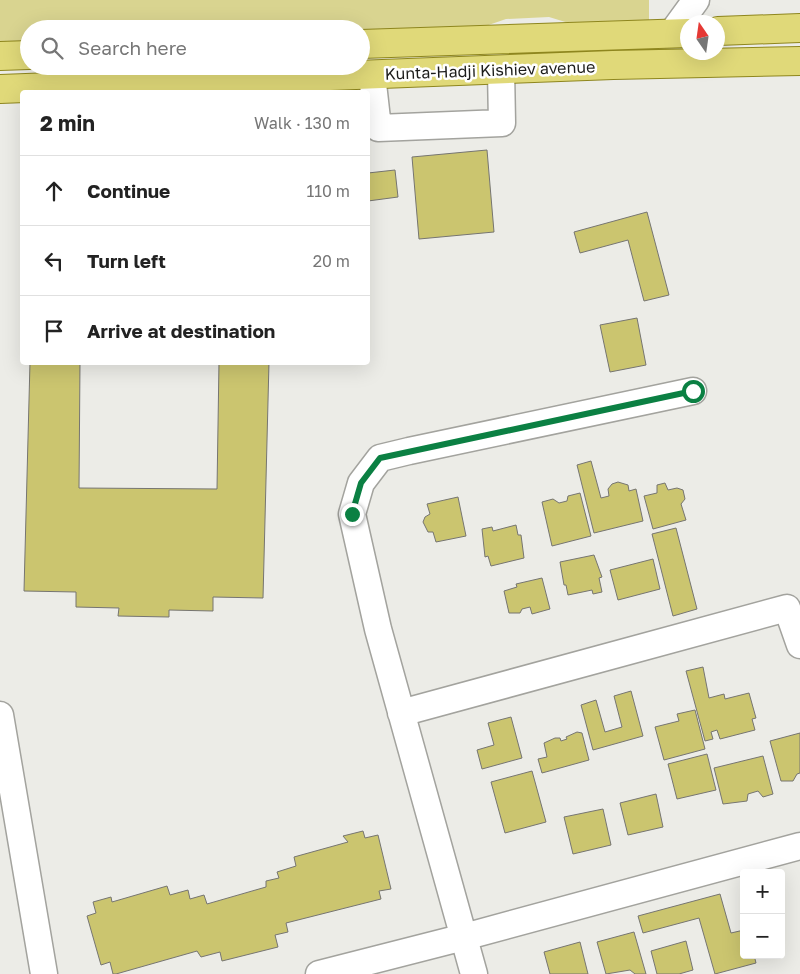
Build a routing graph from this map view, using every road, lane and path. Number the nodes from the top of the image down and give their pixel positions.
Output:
1 (696, 0) edge
2 (689, 15) edge
3 (800, 28) edge
4 (725, 31) edge
5 (680, 33) edge
6 (370, 44) edge
7 (20, 55) edge
8 (0, 56) edge
9 (800, 61) edge
10 (501, 70) junction
11 (372, 75) junction
12 (0, 89) edge
13 (693, 391) dead end
14 (800, 645) edge
15 (401, 713) junction
16 (0, 715) edge
17 (6, 784) edge
18 (800, 846) edge
19 (464, 937) junction
20 (44, 974) edge
21 (320, 974) edge
22 (474, 974) edge

1 - 2 street
3 - 4 main road
5 - 6 main road, Kunta-Hadji Kishiev avenue
7 - 8 main road
9 - 10 main road, Kunta-Hadji Kishiev avenue
10 - 11 main road, Kunta-Hadji Kishiev avenue
10 - 11 street
11 - 12 main road, Kunta-Hadji Kishiev avenue
13 - 15 street
14 - 15 street
15 - 19 street
16 - 17 street
17 - 20 street
18 - 19 street
19 - 21 street
19 - 22 street

